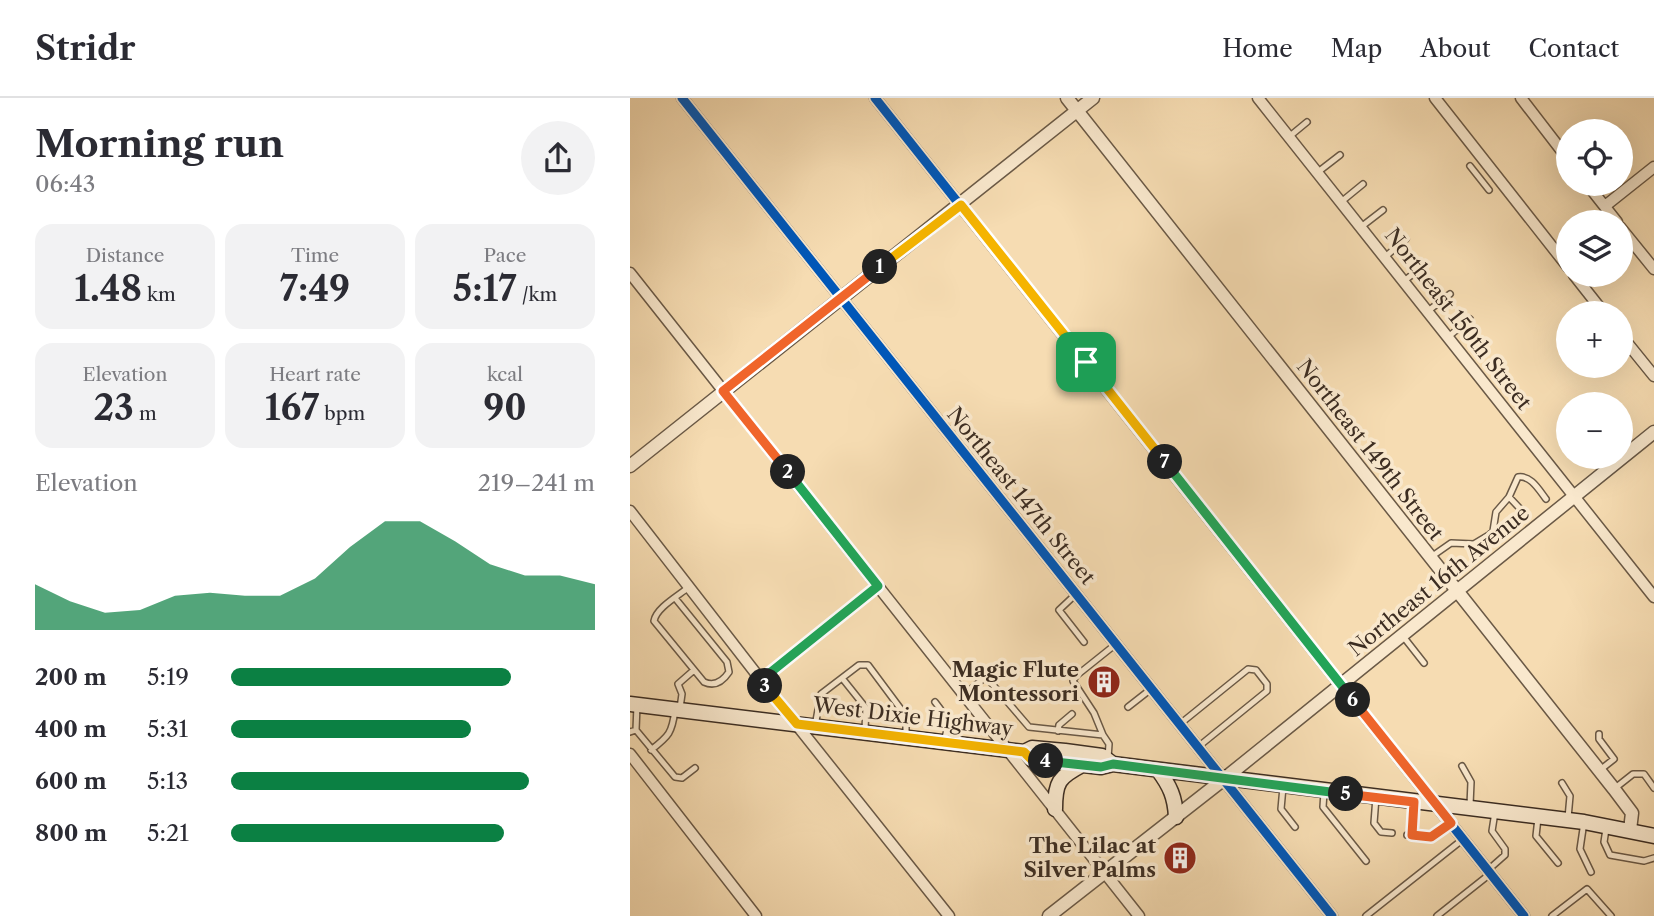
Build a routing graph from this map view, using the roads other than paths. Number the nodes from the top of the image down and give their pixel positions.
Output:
1 (682, 98) edge
2 (876, 98) edge
3 (1067, 98) edge
4 (1093, 98) edge
5 (1258, 98) edge
6 (1435, 98) edge
7 (1521, 98) edge
8 (1077, 110) junction
9 (1307, 122) dead end
10 (1290, 136) junction
11 (1556, 143) edge
12 (1340, 155) dead end
13 (1470, 166) dead end
14 (1654, 167) edge
15 (1492, 170) junction
16 (1318, 172) junction
17 (1480, 179) junction
18 (1363, 184) dead end
19 (1489, 190) dead end
20 (1597, 196) edge
21 (1341, 202) junction
22 (961, 205) junction
23 (1605, 206) junction
24 (1383, 210) dead end
25 (1608, 210) edge
26 (1361, 227) junction
27 (1406, 239) dead end
28 (1633, 243) edge
29 (1556, 252) edge
30 (1385, 257) junction
31 (1426, 264) dead end
32 (1654, 270) edge
33 (630, 273) edge
34 (1404, 281) junction
35 (1583, 287) edge
36 (1450, 294) dead end
37 (840, 298) junction
38 (1595, 301) edge
39 (1428, 311) junction
40 (1470, 319) dead end
41 (1448, 337) junction
42 (1633, 350) edge
43 (1654, 376) edge
44 (723, 391) junction
45 (1654, 432) edge
46 (630, 466) edge
47 (1509, 497) junction
48 (1575, 497) junction
49 (1546, 499) dead end
50 (630, 511) edge
51 (1527, 516) dead end
52 (1431, 557) junction
53 (878, 586) junction
54 (689, 587) junction
55 (1457, 590) junction
56 (1076, 594) junction
57 (1654, 597) edge
58 (676, 598) junction
59 (1402, 635) junction
60 (1084, 642) dead end
61 (1116, 644) junction
62 (1423, 663) dead end
63 (694, 670) junction
64 (842, 678) junction
65 (761, 680) junction
66 (1340, 684) junction
67 (1152, 688) junction
68 (965, 694) junction
69 (935, 702) dead end
70 (634, 704) edge
71 (1128, 707) dead end
72 (678, 709) junction
73 (1072, 714) dead end
74 (797, 724) junction
75 (1180, 724) junction
76 (815, 727) junction
77 (633, 731) edge
78 (1058, 731) junction
79 (1067, 732) junction
80 (865, 733) junction
81 (1598, 734) dead end
82 (1103, 735) junction
83 (906, 738) junction
84 (942, 743) junction
85 (1198, 747) junction
86 (651, 750) junction
87 (1017, 751) junction
88 (1065, 751) junction
89 (630, 754) edge
90 (1110, 763) junction
91 (1083, 765) junction
92 (1462, 766) dead end
93 (695, 768) dead end
94 (1158, 770) junction
95 (1600, 770) junction
96 (1224, 779) junction
97 (1562, 783) dead end
98 (1283, 786) junction
99 (1654, 788) edge
100 (1614, 789) junction
101 (1324, 791) junction
102 (1376, 797) junction
103 (1414, 802) junction
104 (1437, 805) junction
105 (1055, 808) junction
106 (1470, 808) junction
107 (1495, 812) junction
108 (1176, 817) junction
109 (1539, 817) junction
110 (1568, 821) junction
111 (1584, 822) junction
112 (1451, 823) junction
113 (1606, 826) junction
114 (1296, 827) dead end
115 (1654, 828) edge
116 (1631, 830) junction
117 (1392, 833) dead end
118 (1654, 836) edge
119 (1464, 839) junction
120 (1654, 858) edge
121 (1366, 862) dead end
122 (1558, 863) dead end
123 (1104, 872) junction
124 (1489, 872) junction
125 (1591, 872) dead end
126 (756, 916) edge
127 (949, 916) edge
128 (1049, 916) edge
129 (1139, 916) edge
130 (1332, 916) edge
131 (1366, 916) edge
132 (1437, 916) edge
133 (1524, 916) edge
134 (1552, 916) edge
135 (1611, 916) edge

1 - 37 street, Northeast 147th Street
2 - 22 street
3 - 8 street, Northeast 149th Street
4 - 8 street
5 - 10 street, Northeast 150th Street
6 - 15 street
7 - 11 street
8 - 22 street
8 - 52 street, Northeast 149th Street
9 - 10 lane
10 - 16 street, Northeast 150th Street
12 - 16 lane
13 - 17 lane
14 - 23 street
15 - 17 lane
15 - 29 street
16 - 21 street, Northeast 150th Street
17 - 19 lane
18 - 21 lane
20 - 23 street
21 - 26 street, Northeast 150th Street
22 - 37 street
22 - 66 street
23 - 25 street
24 - 26 lane
26 - 30 street, Northeast 150th Street
27 - 30 lane
28 - 32 street
30 - 34 street, Northeast 150th Street
31 - 34 lane
33 - 44 street
34 - 39 street, Northeast 150th Street
35 - 38 street
36 - 39 lane
37 - 44 street
37 - 56 street, Northeast 147th Street
39 - 41 street, Northeast 150th Street
40 - 41 lane
41 - 48 street, Northeast 150th Street
42 - 43 street
44 - 46 street
44 - 53 street
45 - 48 street, Northeast 16th Avenue
47 - 49 lane
47 - 51 lane
47 - 52 lane
48 - 55 street, Northeast 16th Avenue
48 - 57 street, Northeast 150th Street
50 - 54 street
52 - 55 street, Northeast 149th Street
53 - 65 lane
53 - 68 street
54 - 58 lane
54 - 65 street
55 - 59 street, Northeast 16th Avenue
55 - 95 street, Northeast 149th Street
56 - 60 lane
56 - 61 street, Northeast 147th Street
58 - 63 lane
58 - 63 lane
59 - 62 lane
59 - 66 street, Northeast 16th Avenue
61 - 67 street, Northeast 147th Street
61 - 82 lane
63 - 72 lane
64 - 76 lane
64 - 80 lane
64 - 83 lane
65 - 74 street
66 - 96 street, Northeast 16th Avenue
66 - 104 street
67 - 71 lane
67 - 75 street, Northeast 147th Street
68 - 78 lane
68 - 87 street
69 - 84 lane
70 - 72 main road, West Dixie Highway
70 - 77 lane
72 - 74 main road, West Dixie Highway
72 - 86 lane
73 - 78 lane
74 - 76 main road, West Dixie Highway
74 - 127 street
75 - 85 street, Northeast 147th Street
75 - 85 lane
76 - 80 main road, West Dixie Highway
77 - 86 lane
78 - 79 lane
79 - 82 lane
79 - 88 lane
80 - 83 main road, West Dixie Highway
81 - 95 lane
82 - 90 lane
83 - 84 main road, West Dixie Highway
84 - 87 main road, West Dixie Highway
85 - 96 street, Northeast 147th Street
86 - 93 lane
87 - 88 main road, West Dixie Highway
87 - 91 main road, West Dixie Highway
87 - 105 street
88 - 90 main road, West Dixie Highway
89 - 126 street
90 - 91 main road, West Dixie Highway
90 - 94 main road, West Dixie Highway
91 - 105 main road
92 - 106 lane
94 - 96 main road, West Dixie Highway
94 - 108 main road
95 - 100 street, Northeast 149th Street
96 - 98 main road, West Dixie Highway
96 - 108 street, Northeast 16th Avenue
96 - 130 street, Northeast 147th Street
97 - 110 lane
98 - 101 main road, West Dixie Highway
98 - 114 lane
99 - 100 lane
100 - 116 street, Northeast 149th Street
101 - 102 main road, West Dixie Highway
101 - 121 lane
102 - 103 main road, West Dixie Highway
102 - 117 lane
103 - 104 main road, West Dixie Highway
103 - 112 lane
104 - 106 main road, West Dixie Highway
104 - 112 street
105 - 123 street
106 - 107 main road, West Dixie Highway
107 - 109 main road, West Dixie Highway
107 - 124 lane
108 - 123 street, Northeast 16th Avenue
109 - 110 main road, West Dixie Highway
109 - 122 lane
110 - 111 main road, West Dixie Highway
111 - 113 main road, West Dixie Highway
111 - 125 lane
112 - 119 street
113 - 116 main road, West Dixie Highway
113 - 120 lane
115 - 116 main road, West Dixie Highway
116 - 118 main road, West Dixie Highway
119 - 124 street
119 - 131 lane
123 - 128 street, Northeast 16th Avenue
123 - 129 street
124 - 132 lane
124 - 133 street
134 - 135 lane

